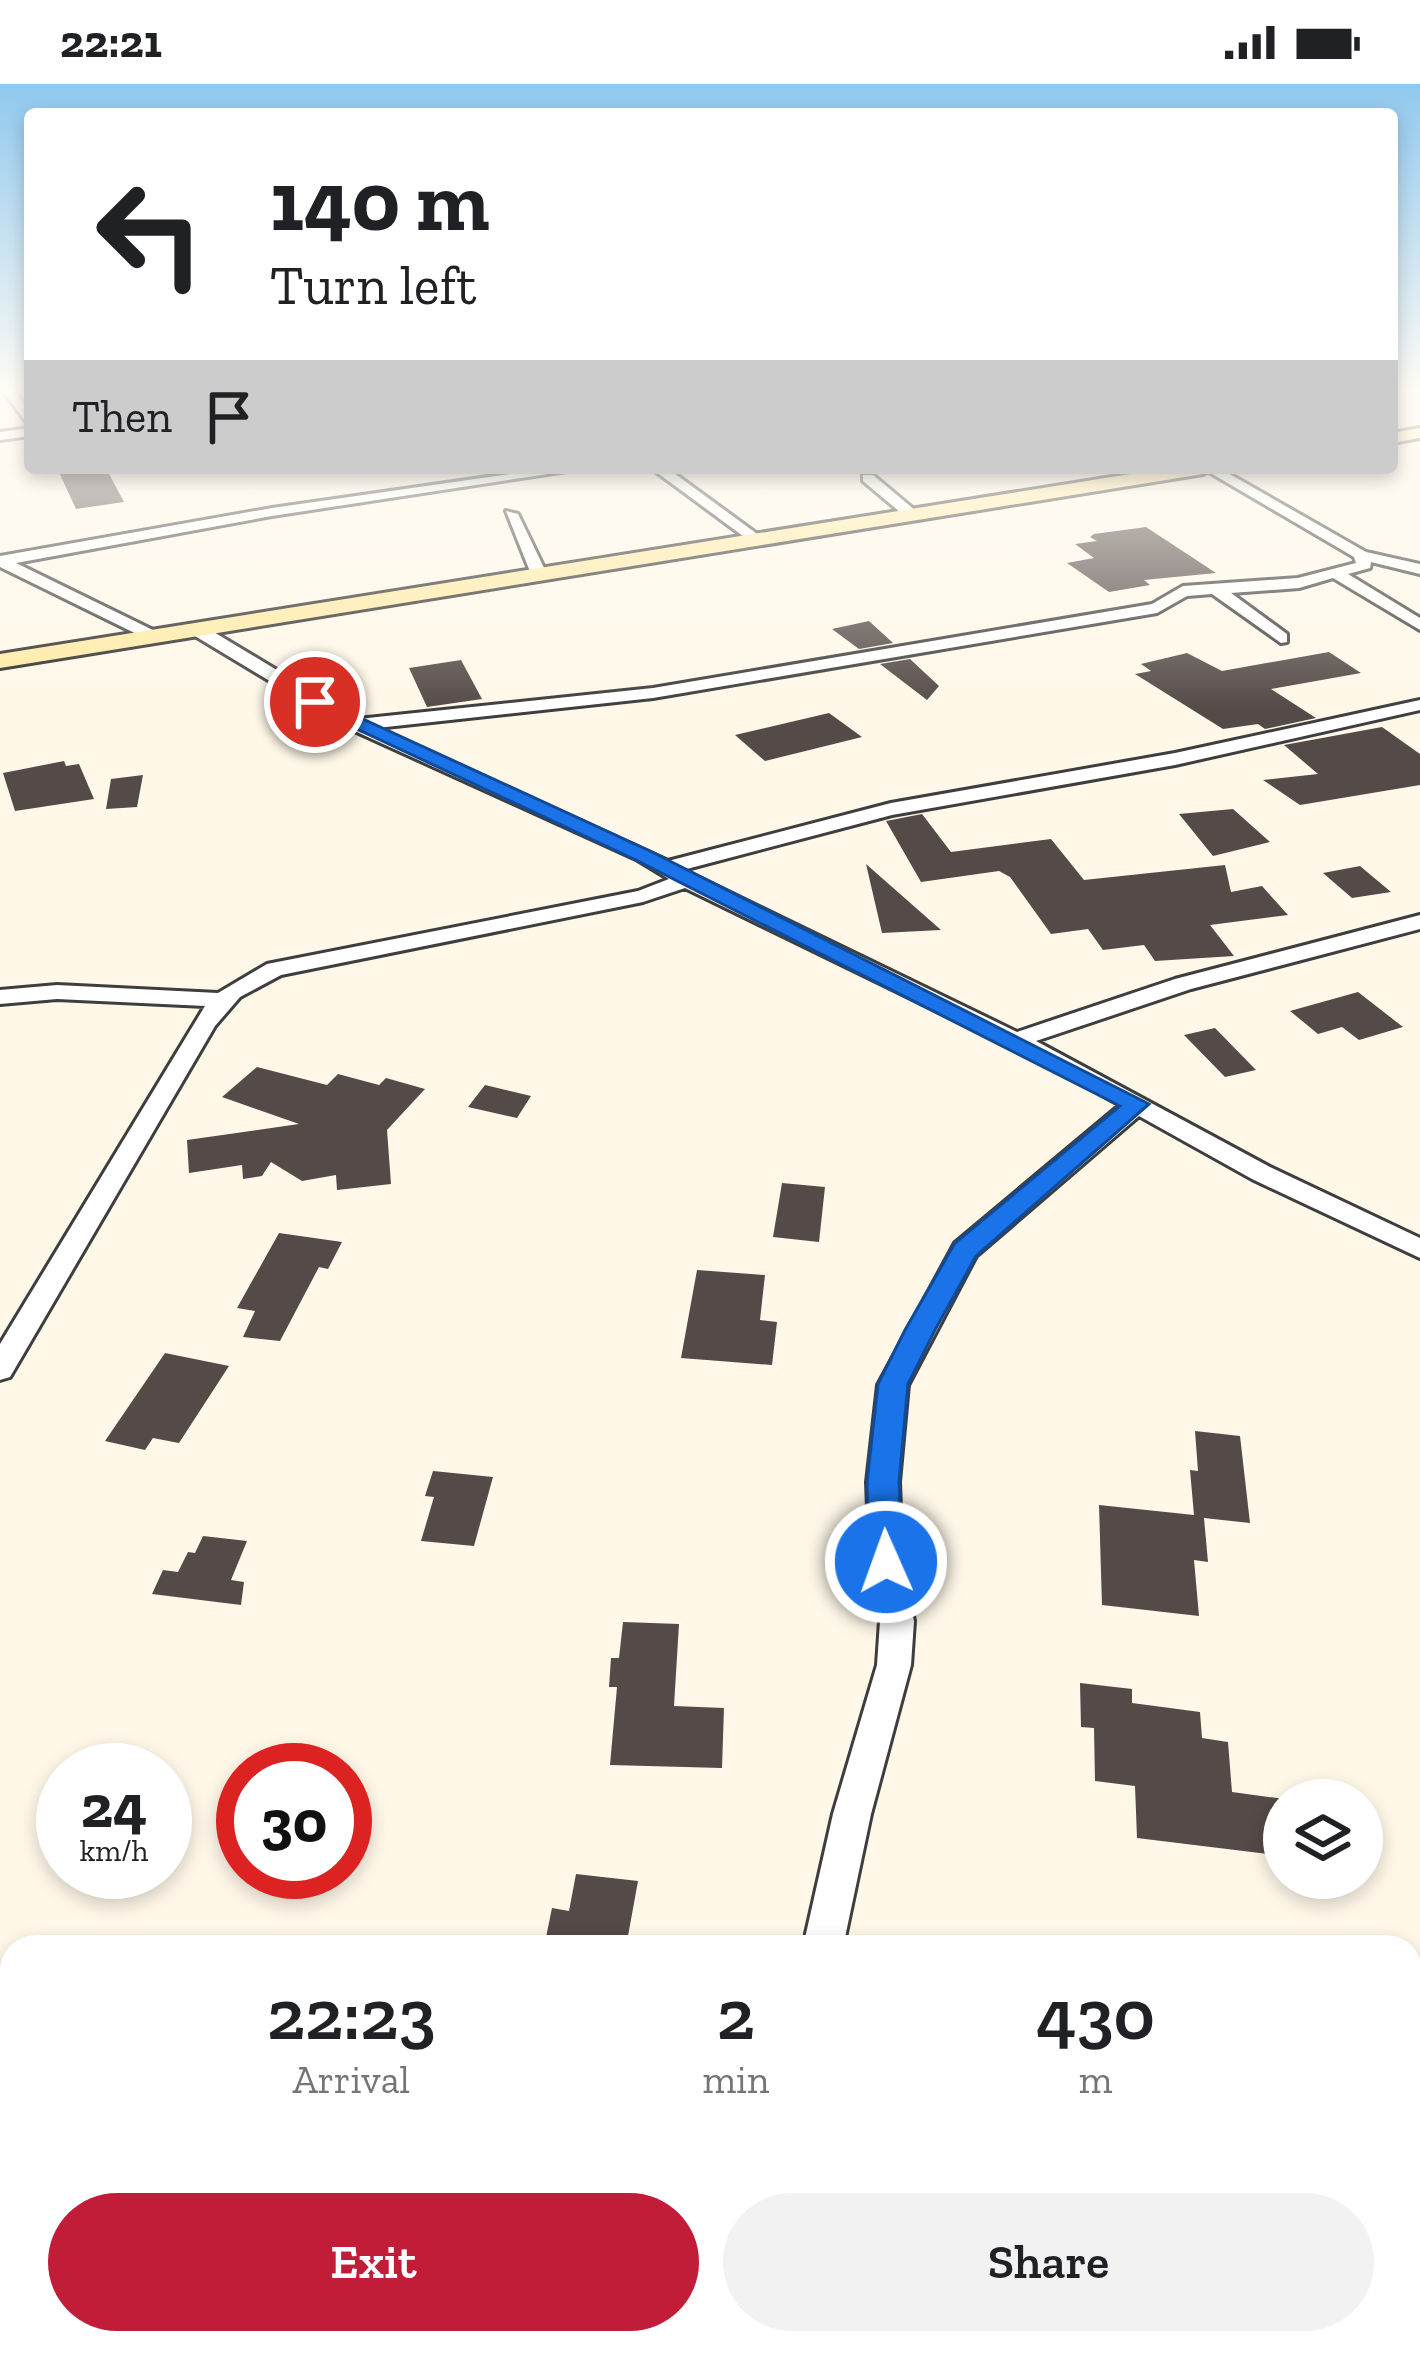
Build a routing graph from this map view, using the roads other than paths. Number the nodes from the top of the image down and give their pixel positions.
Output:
1 (377, 497) edge
2 (699, 497) edge
3 (891, 497) edge
4 (1020, 497) edge
5 (1258, 497) edge
6 (511, 514) dead end
7 (911, 514) junction
8 (756, 539) junction
9 (1361, 555) junction
10 (4, 566) edge
11 (1420, 569) edge
12 (1335, 573) junction
13 (539, 574) junction
14 (1214, 587) junction
15 (1420, 625) edge
16 (196, 629) junction
17 (153, 637) junction
18 (1281, 638) dead end
19 (0, 661) edge
20 (1420, 705) edge
21 (354, 724) junction
22 (676, 874) junction
23 (1420, 922) edge
24 (0, 997) edge
25 (222, 1000) junction
26 (1016, 1040) junction
27 (1137, 1104) junction
28 (1420, 1249) edge
29 (0, 1369) edge
30 (826, 1935) edge

1 - 10 street
2 - 8 street
3 - 7 street
4 - 7 street
5 - 9 street
6 - 13 street
7 - 8 street
8 - 13 street
9 - 11 street
9 - 12 street
10 - 17 street
12 - 14 street
12 - 15 street
13 - 16 street
14 - 18 street
14 - 21 street
16 - 17 street
16 - 21 street
17 - 19 street
20 - 22 street
21 - 22 street
22 - 25 street
22 - 26 street
23 - 26 street
24 - 25 street
25 - 29 street
26 - 27 street
27 - 28 street
27 - 30 street

